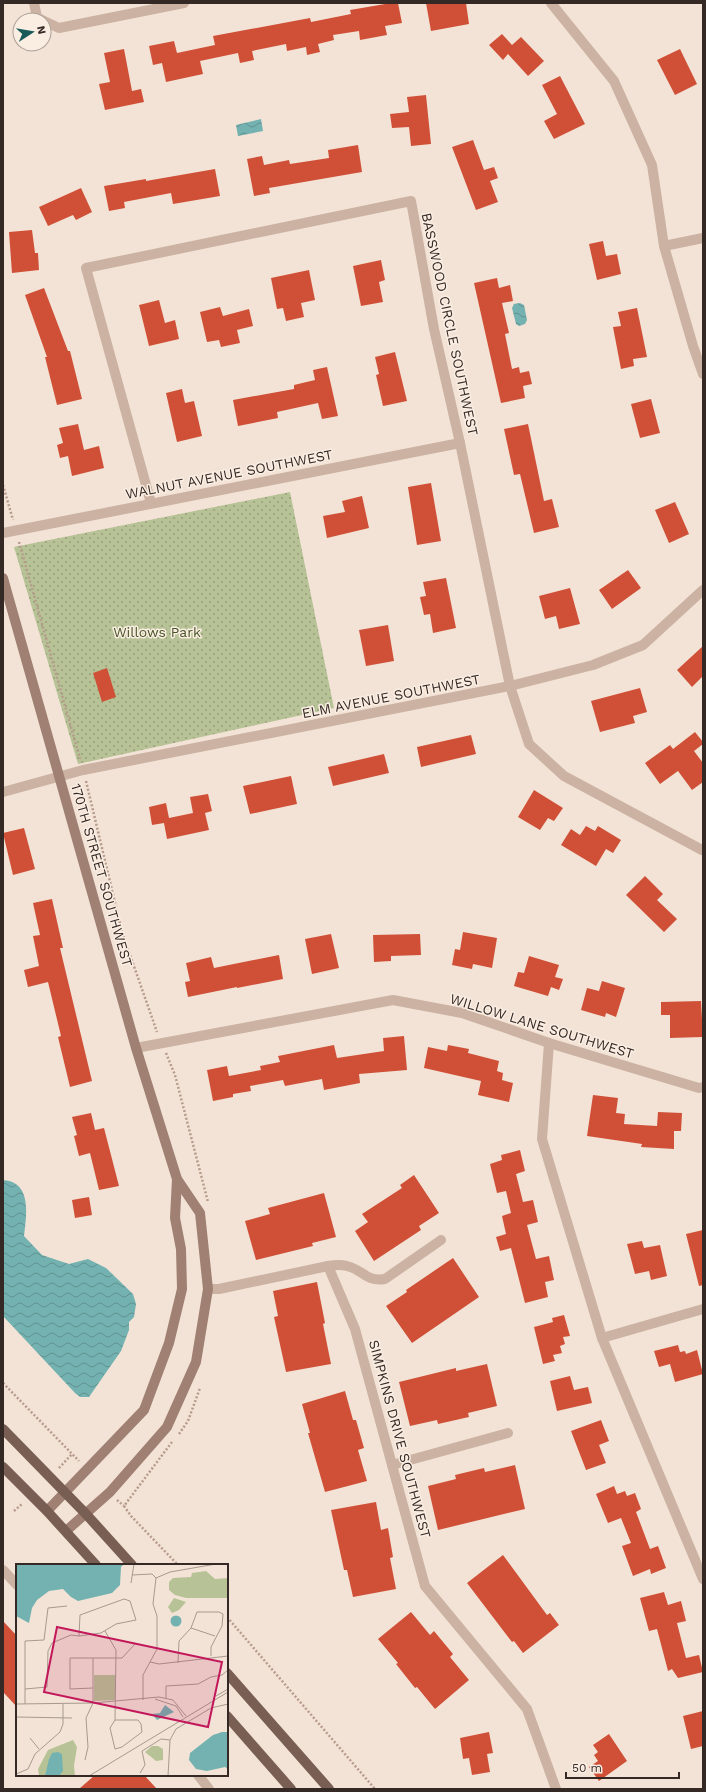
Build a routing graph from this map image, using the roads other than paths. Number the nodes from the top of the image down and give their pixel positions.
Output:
1 (184, 3) edge
2 (551, 3) edge
3 (52, 24) edge
4 (703, 238) edge
5 (664, 246) junction
6 (703, 374) edge
7 (460, 443) junction
8 (150, 504) junction
9 (3, 534) edge
10 (3, 578) edge
11 (703, 590) edge
12 (510, 686) junction
13 (61, 777) junction
14 (3, 792) edge
15 (702, 850) dead end
16 (549, 1043) junction
17 (136, 1048) junction
18 (703, 1087) edge
19 (177, 1179) junction
20 (441, 1240) dead end
21 (328, 1266) junction
22 (208, 1289) junction
23 (703, 1309) edge
24 (602, 1338) junction
25 (3, 1429) edge
26 (508, 1433) dead end
27 (392, 1465) junction
28 (3, 1467) edge
29 (66, 1493) junction
30 (48, 1511) junction
31 (86, 1514) junction
32 (66, 1531) junction
33 (95, 1564) edge
34 (131, 1564) edge
35 (3, 1570) edge
36 (703, 1579) edge
37 (16, 1584) edge
38 (228, 1674) edge
39 (228, 1717) edge
40 (199, 1776) edge
41 (209, 1789) edge
42 (291, 1789) edge
43 (329, 1789) edge
44 (556, 1789) edge

1 - 3 street
2 - 5 street
4 - 5 street
5 - 6 street
7 - 8 street, WALNUT AVENUE SOUTHWEST
7 - 8 street, BASSWOOD CIRCLE SOUTHWEST
7 - 12 street, BASSWOOD CIRCLE SOUTHWEST
8 - 9 street, WALNUT AVENUE SOUTHWEST
10 - 13 street, 170TH STREET SOUTHWEST
11 - 12 street, ELM AVENUE SOUTHWEST
12 - 13 street, ELM AVENUE SOUTHWEST
12 - 15 street, BASSWOOD CIRCLE SOUTHWEST
13 - 14 street, ELM AVENUE SOUTHWEST
13 - 17 street, 170TH STREET SOUTHWEST
16 - 17 street, WILLOW LANE SOUTHWEST
16 - 18 street, WILLOW LANE SOUTHWEST
16 - 24 street
17 - 19 street, 170TH STREET SOUTHWEST
19 - 22 street, 170TH STREET SOUTHWEST
19 - 29 street, 170TH STREET SOUTHWEST
20 - 21 street
21 - 22 street
21 - 27 street, SIMPKINS DRIVE SOUTHWEST
22 - 31 street, 170TH STREET SOUTHWEST
23 - 24 street
24 - 36 street
25 - 29 main road
26 - 27 street
27 - 44 street, SIMPKINS DRIVE SOUTHWEST
28 - 30 main road
29 - 30 street, 170TH STREET SOUTHWEST
29 - 31 main road
30 - 32 main road
31 - 32 street, 170TH STREET SOUTHWEST
31 - 34 main road
32 - 33 main road
35 - 37 street
38 - 43 main road
39 - 42 main road
40 - 41 street

